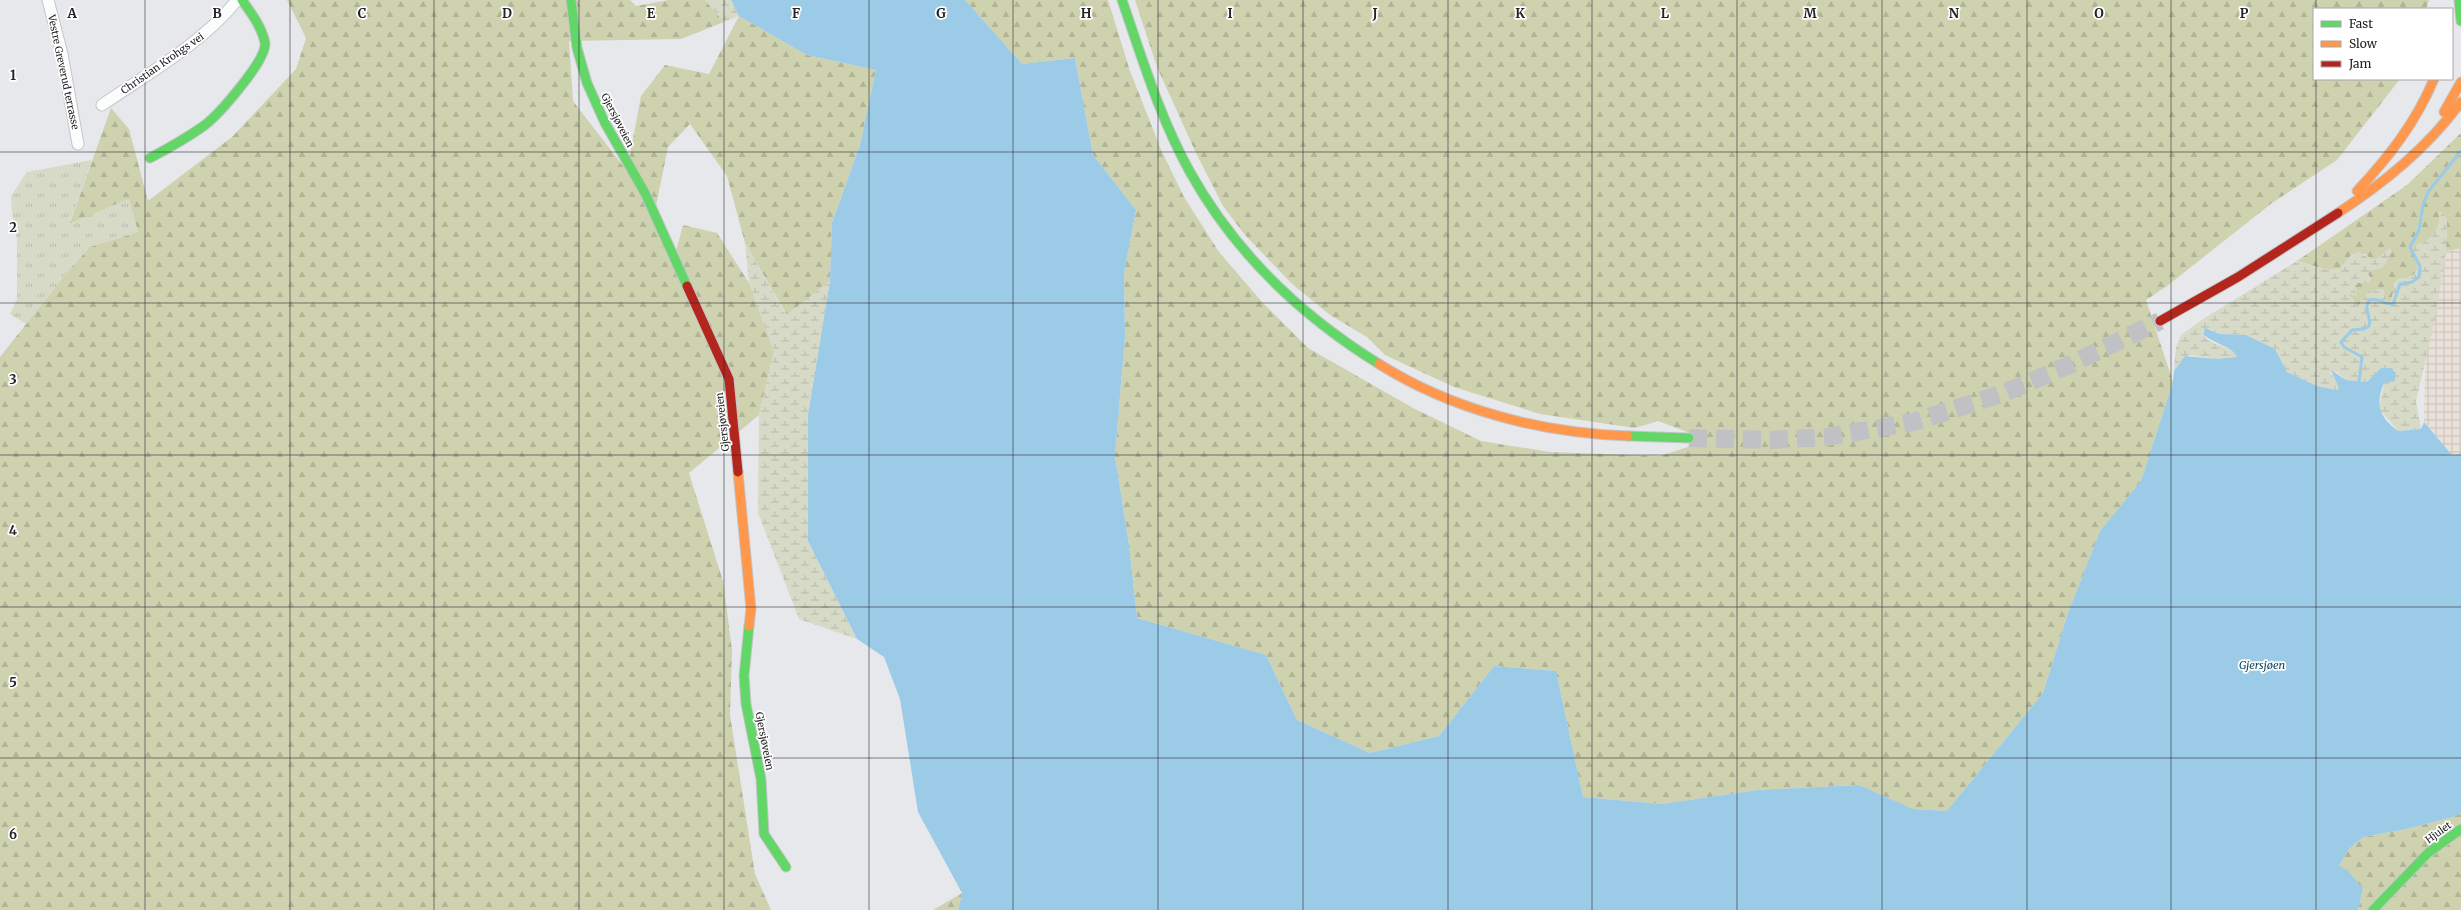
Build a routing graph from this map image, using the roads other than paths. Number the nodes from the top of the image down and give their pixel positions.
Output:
1 (48, 0) edge
2 (237, 0) edge
3 (242, 0) edge
4 (571, 0) edge
5 (1122, 0) edge
6 (2459, 0) edge
7 (2461, 21) edge
8 (2434, 80) edge
9 (2461, 82) edge
10 (2461, 102) edge
11 (102, 105) dead end
12 (78, 144) dead end
13 (2424, 147) junction
14 (150, 158) dead end
15 (2332, 218) junction
16 (2160, 321) tunnel mouth
17 (1690, 438) tunnel mouth
18 (2461, 829) edge
19 (786, 867) dead end
20 (2373, 910) edge

1 - 12 street, Vestre Greverud terrasse
2 - 11 street, Christian Krohgs vei
3 - 14 main road
4 - 19 main road, Gjersjøveien
5 - 17 main road
6 - 7 main road
8 - 15 main road
9 - 13 main road
10 - 13 main road
13 - 15 main road
15 - 16 main road
18 - 20 main road, Hjulet

